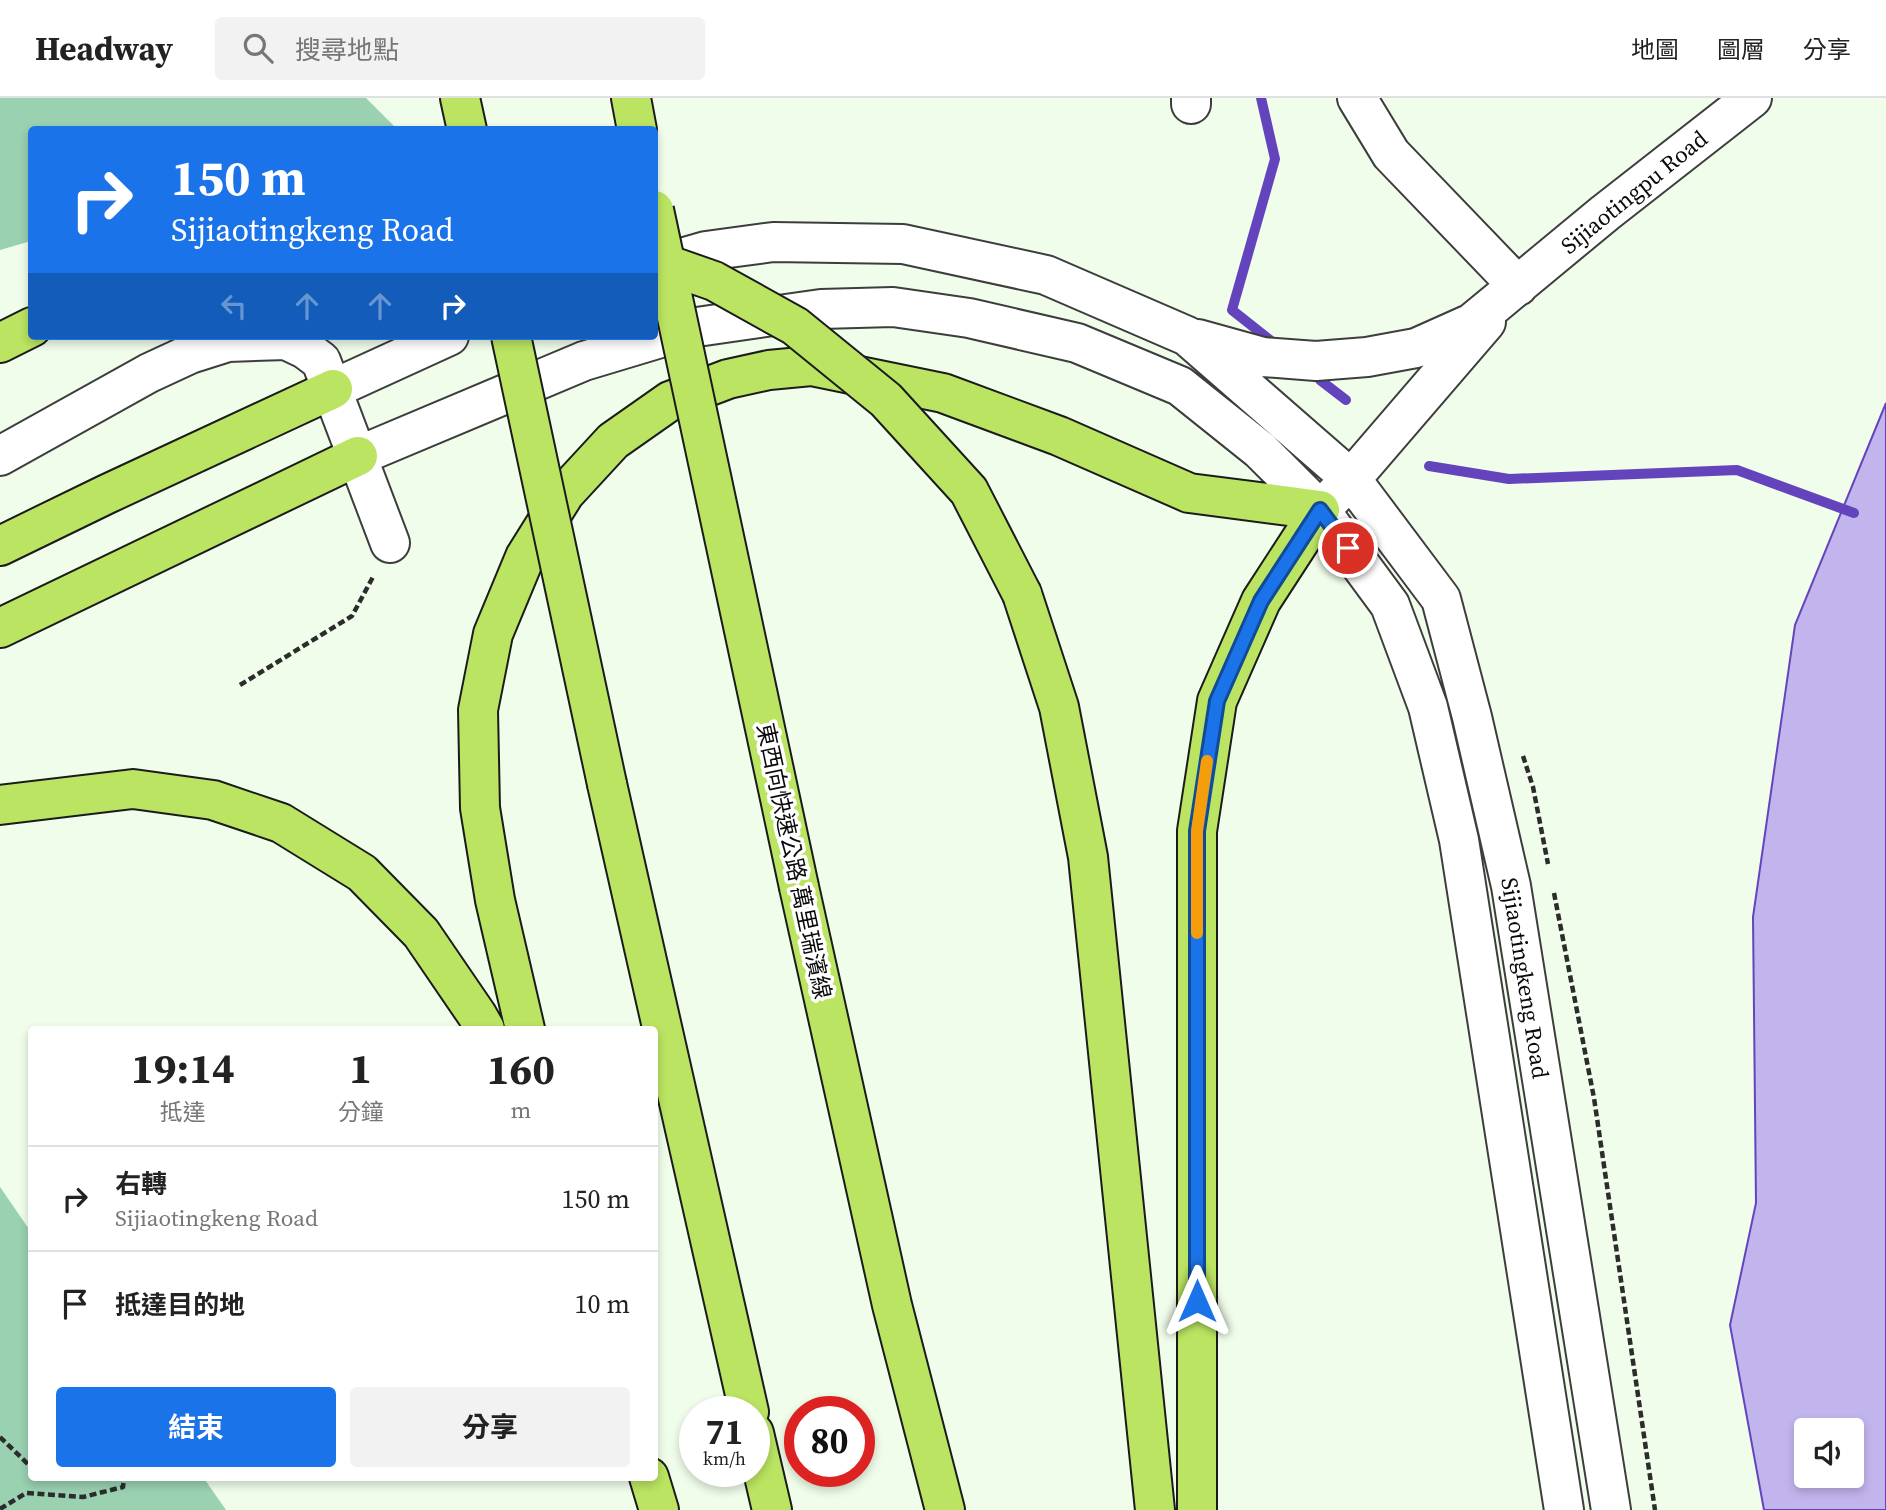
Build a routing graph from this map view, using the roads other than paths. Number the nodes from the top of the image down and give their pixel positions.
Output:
1 (631, 98) edge
2 (1357, 98) edge
3 (1752, 98) edge
4 (636, 126) edge
5 (658, 229) edge
6 (658, 261) edge
7 (658, 265) edge
8 (1518, 286) junction
9 (28, 329) edge
10 (1187, 335) junction
11 (658, 339) edge
12 (440, 340) edge
13 (512, 340) edge
14 (654, 340) edge
15 (0, 343) edge
16 (333, 389) junction
17 (0, 456) edge
18 (358, 456) junction
19 (1351, 480) junction
20 (1320, 510) junction
21 (390, 543) road end
22 (0, 546) edge
23 (0, 628) edge
24 (0, 805) edge
25 (483, 1026) edge
26 (524, 1026) edge
27 (745, 1396) edge
28 (650, 1481) edge
29 (767, 1487) edge
30 (659, 1510) edge
31 (772, 1510) edge
32 (945, 1510) edge
33 (1155, 1510) edge
34 (1197, 1510) edge
35 (1564, 1510) edge
36 (1611, 1510) edge

1 - 4 highway
2 - 8 street
3 - 8 street, Sijiaotingpu Road
5 - 32 highway, 東西向快速公路 萬里瑞濱線, bridge
6 - 33 highway, bridge
7 - 10 street
8 - 10 street
8 - 19 street
9 - 15 highway
10 - 19 street, Sijiaotingkeng Road
11 - 20 street, Sijiaotingkeng Road
12 - 16 street
13 - 27 highway, bridge
14 - 18 street, Sijiaotingkeng Road
16 - 17 street
16 - 18 street
16 - 22 highway
18 - 21 street
18 - 23 highway
19 - 20 street
19 - 36 street, Sijiaotingkeng Road
20 - 26 highway
20 - 34 highway
20 - 35 street, Sijiaotingkeng Road
24 - 25 highway
28 - 30 highway
29 - 31 highway

